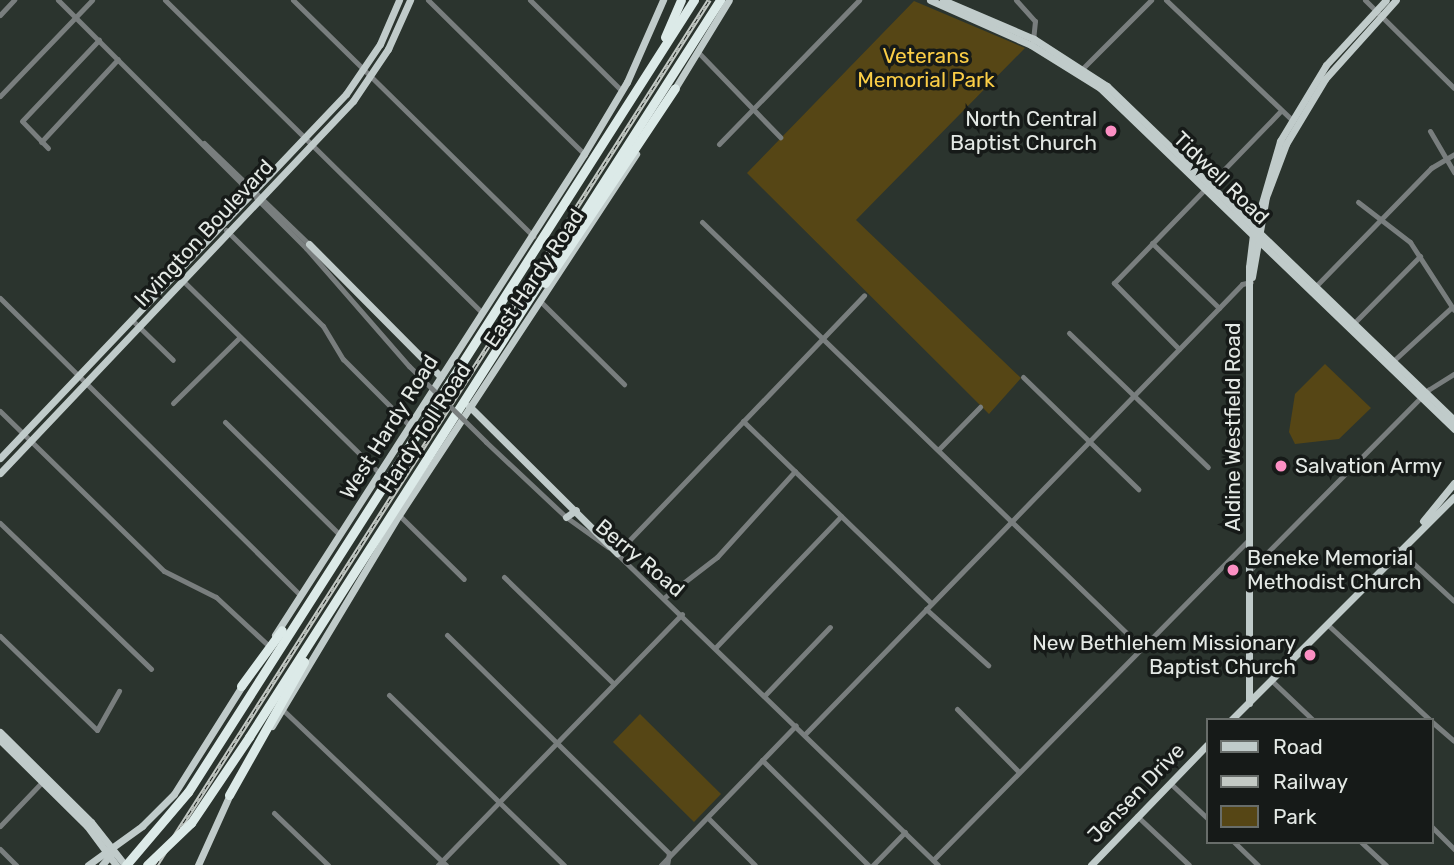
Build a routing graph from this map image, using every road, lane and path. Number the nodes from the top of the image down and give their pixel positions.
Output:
1 (15, 0) edge
2 (58, 0) edge
3 (92, 0) edge
4 (165, 0) edge
5 (293, 0) edge
6 (399, 0) edge
7 (410, 0) edge
8 (428, 0) edge
9 (530, 0) edge
10 (663, 0) edge
11 (681, 0) edge
12 (694, 0) edge
13 (720, 0) edge
14 (729, 0) edge
15 (859, 0) edge
16 (920, 0) edge
17 (930, 0) edge
18 (943, 0) edge
19 (953, 0) edge
20 (1016, 0) edge
21 (1151, 0) edge
22 (1166, 0) edge
23 (1366, 0) edge
24 (1386, 0) edge
25 (1396, 0) edge
26 (953, 13) junction
27 (1378, 13) junction
28 (0, 15) edge
29 (75, 18) junction
30 (989, 22) junction
31 (99, 40) junction
32 (1032, 42) junction
33 (697, 51) junction
34 (118, 59) junction
35 (652, 66) junction
36 (364, 70) junction
37 (1081, 70) junction
38 (372, 77) junction
39 (675, 88) junction
40 (1454, 88) edge
41 (622, 90) junction
42 (0, 96) edge
43 (752, 110) junction
44 (1280, 112) junction
45 (1294, 122) junction
46 (1430, 131) dead end
47 (780, 137) dead end
48 (305, 138) junction
49 (41, 142) junction
50 (311, 144) junction
51 (719, 144) dead end
52 (48, 148) dead end
53 (584, 154) junction
54 (1454, 154) edge
55 (1447, 158) junction
56 (1454, 172) edge
57 (1208, 186) junction
58 (255, 194) junction
59 (1359, 202) dead end
60 (1379, 221) junction
61 (702, 222) dead end
62 (219, 223) junction
63 (227, 230) junction
64 (1256, 233) junction
65 (533, 236) junction
66 (1152, 243) junction
67 (309, 244) junction
68 (1420, 256) junction
69 (174, 272) junction
70 (326, 272) junction
71 (182, 278) junction
72 (1251, 280) junction
73 (166, 282) junction
74 (1314, 288) junction
75 (358, 295) junction
76 (864, 295) dead end
77 (0, 298) edge
78 (165, 298) junction
79 (349, 301) junction
80 (541, 302) junction
81 (1219, 308) junction
82 (1453, 309) edge
83 (482, 313) junction
84 (132, 320) junction
85 (1352, 325) junction
86 (139, 328) junction
87 (1069, 332) dead end
88 (240, 337) junction
89 (824, 338) junction
90 (502, 340) junction
91 (1179, 349) junction
92 (173, 360) dead end
93 (1391, 363) junction
94 (1454, 374) edge
95 (80, 376) junction
96 (441, 377) junction
97 (1023, 377) dead end
98 (87, 382) junction
99 (624, 384) dead end
100 (1423, 394) junction
101 (1134, 396) junction
102 (173, 403) dead end
103 (469, 406) junction
104 (980, 407) dead end
105 (0, 411) edge
106 (1454, 420) edge
107 (743, 421) junction
108 (225, 422) dead end
109 (410, 426) junction
110 (1454, 429) edge
111 (23, 434) junction
112 (31, 441) junction
113 (1090, 442) junction
114 (939, 449) junction
115 (0, 458) edge
116 (1208, 467) dead end
117 (795, 471) junction
118 (0, 473) edge
119 (380, 474) junction
120 (1454, 484) edge
121 (1138, 489) dead end
122 (1454, 497) edge
123 (576, 510) junction
124 (400, 515) junction
125 (841, 516) junction
126 (566, 517) junction
127 (1012, 520) junction
128 (0, 523) edge
129 (1419, 527) junction
130 (342, 539) junction
131 (1249, 540) junction
132 (1398, 549) junction
133 (617, 553) junction
134 (1249, 571) junction
135 (504, 577) dead end
136 (464, 579) dead end
137 (298, 593) junction
138 (664, 597) junction
139 (1454, 601) edge
140 (931, 603) junction
141 (926, 609) junction
142 (682, 614) junction
143 (327, 615) junction
144 (1327, 624) junction
145 (830, 627) dead end
146 (447, 635) dead end
147 (0, 636) edge
148 (269, 646) junction
149 (716, 646) junction
150 (1140, 646) junction
151 (988, 665) dead end
152 (151, 669) dead end
153 (1249, 677) junction
154 (1271, 680) junction
155 (613, 683) junction
156 (241, 686) junction
157 (1264, 687) junction
158 (119, 691) dead end
159 (389, 695) dead end
160 (765, 695) junction
161 (1249, 703) junction
162 (957, 709) dead end
163 (283, 710) junction
164 (1233, 718) edge
165 (1311, 718) edge
166 (1429, 718) edge
167 (1433, 722) edge
168 (796, 725) junction
169 (805, 734) junction
170 (1, 737) edge
171 (1454, 741) edge
172 (557, 743) junction
173 (1206, 745) edge
174 (762, 760) junction
175 (1019, 772) junction
176 (44, 780) junction
177 (1170, 783) junction
178 (229, 795) junction
179 (500, 802) junction
180 (274, 813) dead end
181 (1137, 816) junction
182 (1206, 817) edge
183 (708, 818) junction
184 (0, 826) edge
185 (1433, 829) edge
186 (905, 832) junction
187 (1236, 844) edge
188 (1364, 844) edge
189 (0, 849) edge
190 (109, 849) junction
191 (1454, 849) edge
192 (111, 857) junction
193 (667, 862) edge
194 (936, 862) edge
195 (442, 864) edge
196 (16, 865) edge
197 (88, 865) edge
198 (102, 865) edge
199 (116, 865) edge
200 (125, 865) edge
201 (147, 865) edge
202 (198, 865) edge
203 (328, 865) edge
204 (564, 865) edge
205 (661, 865) edge
206 (755, 865) edge
207 (870, 865) edge
208 (1091, 865) edge
209 (1189, 865) edge
210 (1258, 865) edge
211 (1386, 865) edge

1 - 28 street
2 - 29 street, Berry Road
3 - 29 street
4 - 48 street
5 - 36 street
6 - 36 main road, Irvington Boulevard
7 - 38 main road, Irvington Boulevard
8 - 53 street
9 - 41 street
10 - 41 main road, West Hardy Road
11 - 35 highway
12 - 35 highway, Hardy Toll Road
13 - 90 highway, Hardy Toll Road
14 - 33 main road, East Hardy Road
15 - 43 street
16 - 26 main road
17 - 26 main road, Tidwell Road
18 - 30 main road, Tidwell Road
19 - 30 main road
20 - 32 street
21 - 37 street
22 - 44 street
23 - 27 street
24 - 27 main road, Aldine Westfield Road
25 - 27 main road, Aldine Westfield Road
26 - 32 main road, Tidwell Road
27 - 40 street
27 - 45 main road, Aldine Westfield Road
29 - 31 street, Berry Road
29 - 42 street
30 - 32 main road, Tidwell Road
31 - 34 street, Berry Road
31 - 49 street
32 - 37 main road, Tidwell Road
33 - 39 main road, East Hardy Road
33 - 43 street
34 - 49 street
34 - 58 street, Berry Road
35 - 130 highway, Hardy Toll Road
36 - 38 street
36 - 48 main road, Irvington Boulevard
37 - 57 main road, Tidwell Road
38 - 50 main road, Irvington Boulevard
38 - 65 street
39 - 80 main road, East Hardy Road
39 - 90 highway
41 - 53 main road, West Hardy Road
43 - 47 street
43 - 51 street
44 - 45 street
44 - 57 street
45 - 64 main road, Aldine Westfield Road
46 - 55 street
48 - 50 street
48 - 58 main road, Irvington Boulevard
49 - 52 street
50 - 58 main road, Irvington Boulevard
50 - 83 street
53 - 65 main road, West Hardy Road
54 - 55 street
55 - 56 street
55 - 60 street
57 - 64 main road, Tidwell Road
57 - 66 street
58 - 62 main road, Irvington Boulevard
58 - 63 main road, Irvington Boulevard
58 - 67 street, Berry Road
58 - 70 street, Berry Road
59 - 60 street
60 - 68 street
60 - 74 street
61 - 89 street
62 - 63 street
62 - 69 main road, Irvington Boulevard
63 - 71 main road, Irvington Boulevard
63 - 109 street
64 - 72 main road, Aldine Westfield Road
64 - 74 main road, Tidwell Road
65 - 83 main road, West Hardy Road
66 - 81 street
66 - 91 street
67 - 70 street, Berry Road
67 - 75 main road
68 - 82 street
68 - 85 street
69 - 71 street
69 - 73 main road, Irvington Boulevard
70 - 79 street, Berry Road
71 - 78 main road, Irvington Boulevard
71 - 88 street
72 - 81 street
72 - 131 main road, Aldine Westfield Road
73 - 78 main road
73 - 84 main road, Irvington Boulevard
74 - 85 main road, Tidwell Road
75 - 79 main road
75 - 96 main road
76 - 89 street
77 - 95 street
78 - 86 main road, Irvington Boulevard
79 - 126 street, Berry Road, bridge
80 - 99 street
80 - 103 main road, East Hardy Road
81 - 91 street
82 - 93 street
83 - 96 main road, West Hardy Road
84 - 86 street
84 - 95 main road, Irvington Boulevard
85 - 93 main road, Tidwell Road
86 - 92 street
86 - 98 main road, Irvington Boulevard
87 - 101 street
88 - 102 street
88 - 119 street
89 - 107 street
89 - 114 street
90 - 143 highway, Hardy Toll Road
91 - 101 street
93 - 100 main road, Tidwell Road
94 - 100 street
95 - 98 street
95 - 111 main road, Irvington Boulevard
96 - 109 main road, West Hardy Road
97 - 113 street
98 - 112 main road, Irvington Boulevard
98 - 137 street
100 - 106 main road, Tidwell Road
100 - 110 main road, Tidwell Road
100 - 134 street
101 - 113 street
101 - 116 street
103 - 123 main road
103 - 124 main road, East Hardy Road
104 - 114 street
105 - 111 street
107 - 117 street
107 - 133 street
108 - 130 street
109 - 119 main road, West Hardy Road
111 - 112 street
111 - 115 main road, Irvington Boulevard
112 - 118 main road, Irvington Boulevard
112 - 148 street
113 - 121 street
113 - 127 street
114 - 127 street
117 - 125 street
117 - 138 street
119 - 130 main road, West Hardy Road
120 - 129 main road
122 - 129 main road
123 - 126 main road
123 - 133 main road
124 - 136 street
124 - 163 main road, East Hardy Road
125 - 140 street
125 - 149 street
126 - 133 street, Berry Road
127 - 140 street
127 - 150 street
128 - 152 street
129 - 132 main road
130 - 137 main road, West Hardy Road
130 - 156 highway
130 - 200 highway, Hardy Toll Road
131 - 134 main road, Aldine Westfield Road
131 - 150 street
132 - 139 street
132 - 144 main road
133 - 138 street, Berry Road
134 - 153 main road, Aldine Westfield Road
135 - 155 street
137 - 148 main road, West Hardy Road
138 - 142 street, Berry Road
140 - 141 street
141 - 151 street
141 - 169 street
142 - 149 street, Berry Road
142 - 155 street
143 - 178 highway
143 - 201 highway, Hardy Toll Road, bridge
144 - 154 main road
144 - 166 street
145 - 160 street
146 - 172 street
147 - 158 street
148 - 156 main road, West Hardy Road
149 - 160 street, Berry Road
150 - 175 street
153 - 157 main road
153 - 161 main road, Aldine Westfield Road
154 - 157 main road
154 - 165 street
155 - 172 street
156 - 190 main road, West Hardy Road
157 - 161 main road
159 - 179 street
160 - 168 street, Berry Road
161 - 164 main road
162 - 175 street
163 - 178 main road, East Hardy Road
163 - 195 street
167 - 171 street
168 - 169 street, Berry Road
168 - 174 street
169 - 186 street, Berry Road
170 - 176 main road
172 - 179 street
172 - 193 street
173 - 177 main road, Jensen Drive
174 - 183 street
174 - 207 street
175 - 194 street
176 - 184 street
176 - 190 main road
177 - 181 main road, Jensen Drive
177 - 182 street
178 - 202 main road, East Hardy Road
179 - 195 street
179 - 204 street
180 - 203 street
181 - 208 main road, Jensen Drive
181 - 209 street
183 - 193 street
183 - 206 street
185 - 191 street
186 - 194 street, Berry Road
186 - 207 street
187 - 210 street
188 - 211 street
189 - 196 street
190 - 192 main road
190 - 197 main road, West Hardy Road
190 - 200 main road
192 - 198 main road
192 - 199 main road
193 - 205 street

